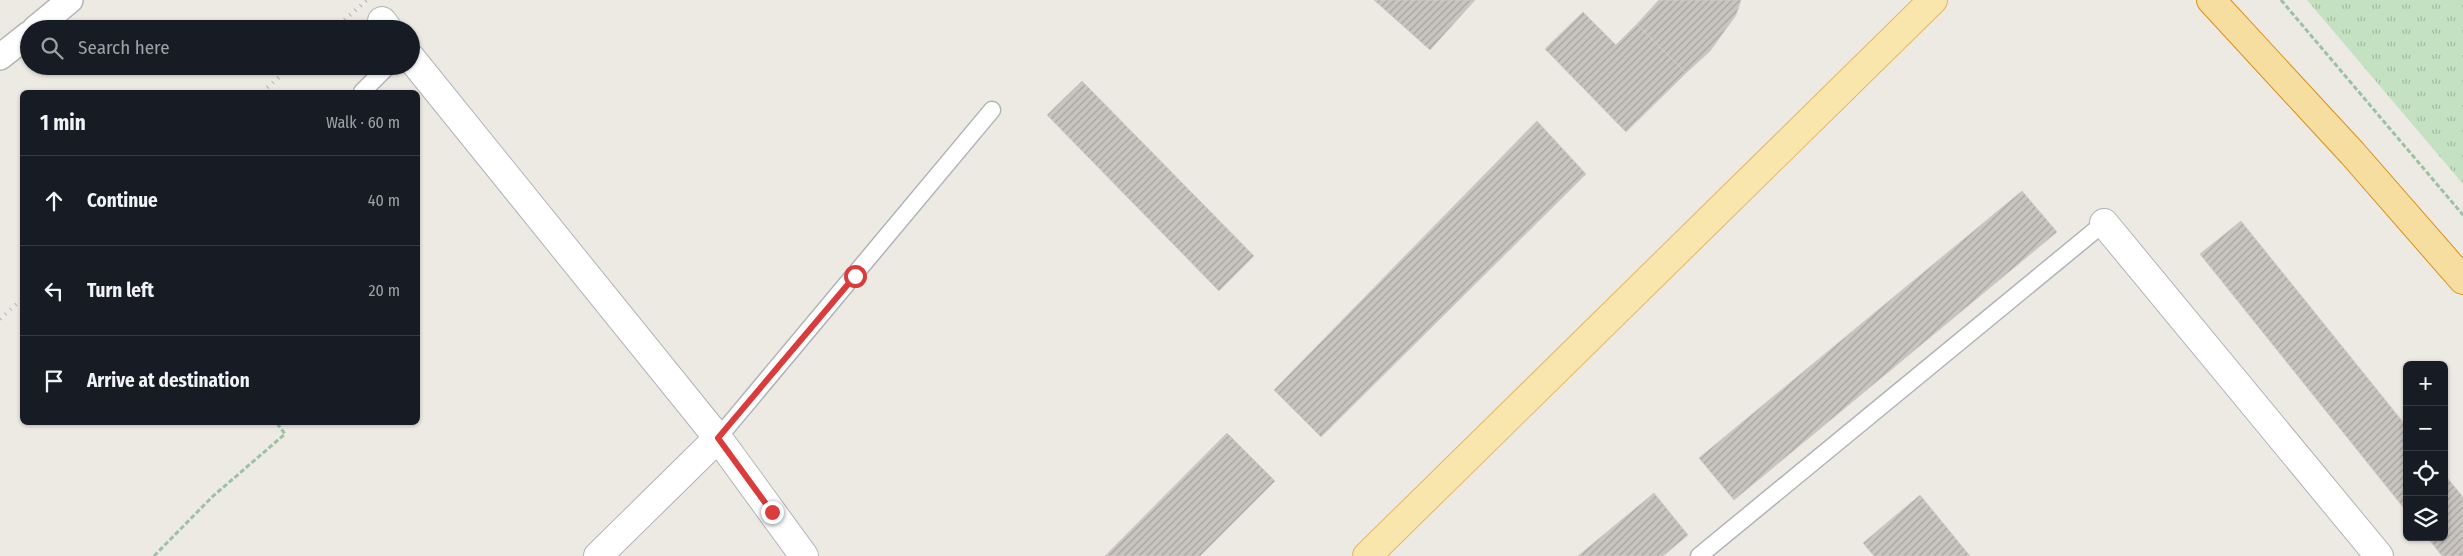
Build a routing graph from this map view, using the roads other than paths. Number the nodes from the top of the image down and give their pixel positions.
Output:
1 (70, 0) edge
2 (1932, 0) edge
3 (2211, 0) edge
4 (46, 20) edge
5 (20, 41) edge
6 (0, 57) edge
7 (420, 69) edge
8 (379, 75) edge
9 (364, 90) edge
10 (992, 110) dead end
11 (2104, 223) joint
12 (2463, 280) edge
13 (718, 438) junction
14 (598, 556) edge
15 (804, 556) edge
16 (1367, 556) edge
17 (1699, 556) edge
18 (2379, 556) edge

1 - 4 street
2 - 16 main road
3 - 12 highway
5 - 6 street
7 - 13 street
8 - 9 lane
10 - 13 lane
11 - 17 lane
11 - 18 street
13 - 14 street
13 - 15 street

